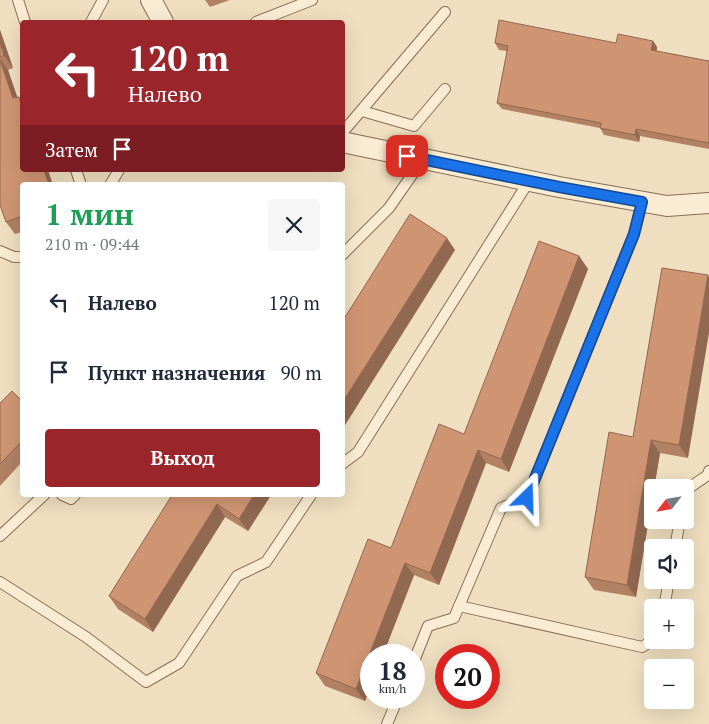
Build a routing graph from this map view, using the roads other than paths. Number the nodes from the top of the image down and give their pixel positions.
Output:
1 (18, 0) edge
2 (103, 0) edge
3 (151, 0) edge
4 (312, 0) edge
5 (445, 12) dead end
6 (24, 20) edge
7 (92, 20) edge
8 (162, 20) edge
9 (261, 20) edge
10 (446, 89) dead end
11 (362, 111) junction
12 (345, 130) edge
13 (345, 143) edge
14 (423, 159) junction
15 (529, 181) junction
16 (642, 202) junction
17 (709, 203) edge
18 (0, 251) edge
19 (345, 252) edge
20 (20, 258) edge
21 (345, 462) edge
22 (709, 471) edge
23 (694, 485) edge
24 (42, 497) edge
25 (310, 497) edge
26 (0, 536) edge
27 (0, 582) edge
28 (459, 606) junction
29 (421, 644) edge
30 (644, 646) edge
31 (393, 709) edge
32 (387, 724) edge

1 - 6 lane
2 - 7 lane
3 - 8 street
4 - 9 lane
5 - 11 lane
10 - 11 lane
11 - 12 lane
13 - 14 street
14 - 15 street
14 - 19 lane
15 - 16 street
15 - 21 lane
16 - 17 street
16 - 28 lane
18 - 20 lane
22 - 23 lane
24 - 26 lane
25 - 27 lane
28 - 29 lane
28 - 30 lane
31 - 32 lane

